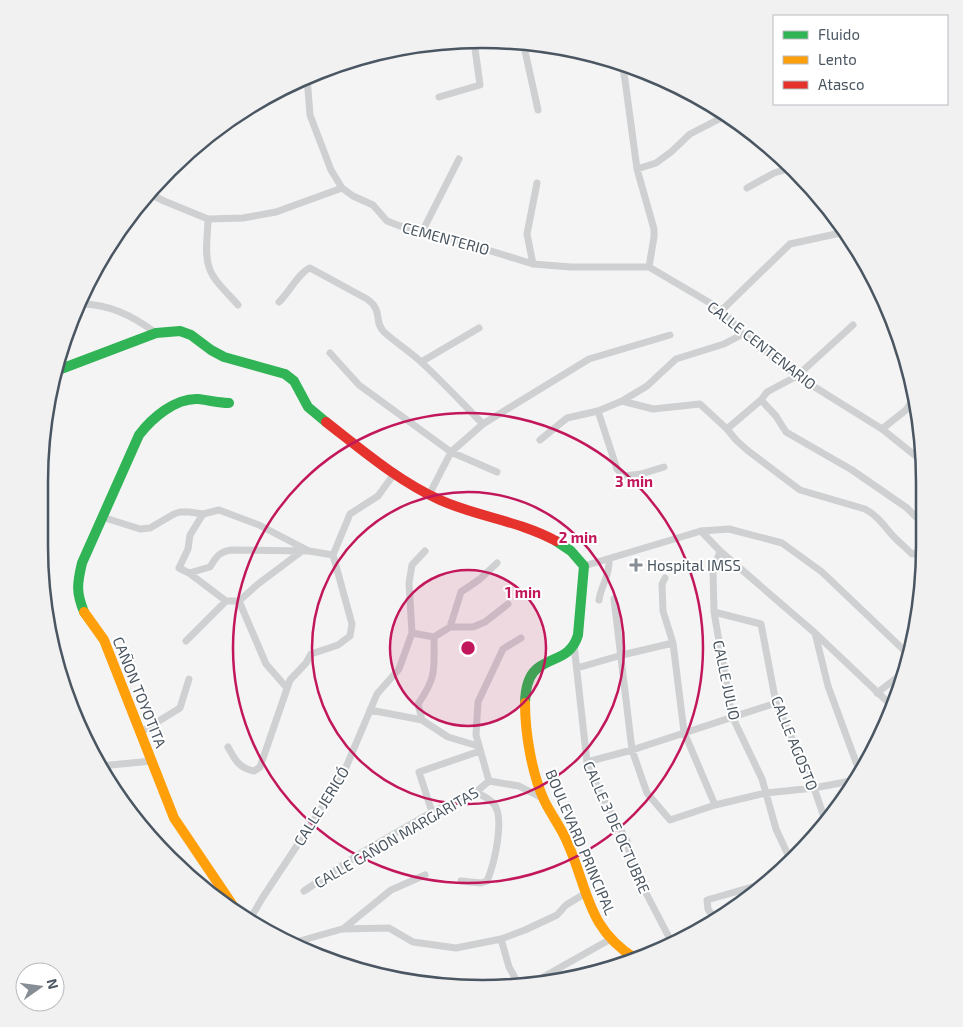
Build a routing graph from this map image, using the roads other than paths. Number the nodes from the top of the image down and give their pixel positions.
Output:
1 (475, 48) edge
2 (525, 50) edge
3 (624, 72) edge
4 (308, 84) edge
5 (439, 97) dead end
6 (538, 110) dead end
7 (719, 119) edge
8 (459, 159) dead end
9 (637, 169) junction
10 (783, 170) edge
11 (536, 182) dead end
12 (342, 188) junction
13 (747, 188) dead end
14 (154, 196) edge
15 (208, 219) junction
16 (423, 230) junction
17 (838, 235) edge
18 (533, 264) junction
19 (649, 267) junction
20 (279, 302) dead end
21 (86, 303) edge
22 (238, 305) dead end
23 (722, 310) junction
24 (853, 325) dead end
25 (479, 328) dead end
26 (156, 333) junction
27 (743, 334) junction
28 (670, 335) dead end
29 (330, 353) dead end
30 (421, 362) junction
31 (62, 369) edge
32 (797, 376) junction
33 (761, 400) junction
34 (622, 401) junction
35 (229, 403) dead end
36 (909, 406) edge
37 (598, 411) junction
38 (483, 424) junction
39 (728, 429) junction
40 (882, 429) junction
41 (540, 440) dead end
42 (451, 452) junction
43 (915, 455) edge
44 (664, 467) dead end
45 (497, 472) dead end
46 (394, 474) junction
47 (429, 495) junction
48 (203, 514) junction
49 (102, 517) junction
50 (916, 517) edge
51 (701, 531) junction
52 (306, 551) junction
53 (425, 551) dead end
54 (720, 552) junction
55 (916, 553) edge
56 (333, 555) junction
57 (609, 560) junction
58 (497, 563) dead end
59 (584, 566) junction
60 (189, 573) junction
61 (665, 578) dead end
62 (614, 599) dead end
63 (600, 600) dead end
64 (226, 601) junction
65 (239, 601) junction
66 (508, 604) dead end
67 (714, 612) junction
68 (450, 627) junction
69 (412, 632) junction
70 (815, 633) junction
71 (434, 637) junction
72 (521, 638) dead end
73 (186, 641) dead end
74 (673, 643) junction
75 (574, 646) junction
76 (903, 649) edge
77 (622, 655) junction
78 (577, 668) junction
79 (189, 679) dead end
80 (894, 680) edge
81 (287, 688) junction
82 (877, 693) junction
83 (886, 701) edge
84 (776, 703) junction
85 (370, 710) junction
86 (732, 716) junction
87 (422, 720) junction
88 (141, 732) junction
89 (684, 732) junction
90 (228, 747) dead end
91 (479, 748) junction
92 (632, 750) junction
93 (152, 761) junction
94 (586, 762) junction
95 (857, 764) edge
96 (108, 765) edge
97 (489, 781) junction
98 (845, 782) edge
99 (814, 788) junction
100 (476, 792) junction
101 (766, 793) junction
102 (544, 799) junction
103 (715, 805) junction
104 (432, 812) junction
105 (823, 814) edge
106 (787, 853) edge
107 (426, 875) dead end
108 (461, 881) dead end
109 (304, 890) dead end
110 (744, 892) edge
111 (586, 893) junction
112 (227, 897) edge
113 (253, 914) edge
114 (710, 914) edge
115 (342, 929) junction
116 (669, 937) edge
117 (501, 939) junction
118 (302, 940) edge
119 (609, 940) junction
120 (626, 954) edge
121 (548, 974) edge
122 (515, 978) edge

1 - 5 street
2 - 6 street
3 - 9 street
4 - 12 street, CEMENTERIO
7 - 9 street
8 - 16 street
9 - 19 street
10 - 13 street
11 - 18 street
12 - 15 street
12 - 16 street, CEMENTERIO
14 - 15 street
15 - 22 street
16 - 18 street, CEMENTERIO
17 - 23 street
18 - 19 street, CEMENTERIO
19 - 23 street, CALLE CENTENARIO
20 - 30 street
21 - 26 street
23 - 27 street, CALLE CENTENARIO
24 - 32 street
25 - 30 street
26 - 31 street
26 - 46 street
27 - 32 street, CALLE CENTENARIO
27 - 34 street
28 - 38 street
29 - 42 street
30 - 38 street
32 - 33 street
32 - 40 street, CALLE CENTENARIO
33 - 39 street
33 - 50 street
34 - 37 street
34 - 39 street
35 - 49 street, CAÑON TOYOTITA
36 - 40 street
37 - 41 street
37 - 44 street
38 - 42 street
39 - 55 street
40 - 43 street, CALLE CENTENARIO
42 - 45 street
42 - 47 street
46 - 47 street
46 - 56 street
47 - 59 street
48 - 49 street
48 - 52 street
48 - 60 street
49 - 88 street, CAÑON TOYOTITA
51 - 54 street
51 - 57 street
51 - 76 street
52 - 56 street
52 - 60 street
52 - 65 street
53 - 69 street
54 - 67 street, CALLE JULIO
54 - 70 street
56 - 81 street
57 - 59 street
57 - 63 street
58 - 68 street
59 - 75 street
60 - 64 street
61 - 74 street
62 - 77 street
64 - 65 street
64 - 73 street
65 - 81 street
66 - 68 street
67 - 84 street, CALLE AGOSTO
67 - 86 street, CALLE JULIO
68 - 71 street
69 - 71 street
69 - 85 street, CALLE JERICÓ
70 - 82 street
70 - 95 street
71 - 87 street
72 - 91 street
74 - 77 street
74 - 89 street
75 - 78 street, CALLE 3 DE OCTUBRE
75 - 102 street, BOULEVARD PRINCIPAL
77 - 78 street
77 - 92 street
78 - 94 street, CALLE 3 DE OCTUBRE
79 - 88 street
80 - 82 street
81 - 90 street
82 - 83 street
84 - 86 street
84 - 99 street, CALLE AGOSTO
85 - 87 street
85 - 113 street, CALLE JERICÓ
86 - 89 street
86 - 101 street, CALLE JULIO
87 - 91 street
88 - 93 street, CAÑON TOYOTITA
89 - 92 street
89 - 103 street
91 - 97 street
91 - 104 street
92 - 94 street
92 - 103 street
93 - 96 street
93 - 112 street, CAÑON TOYOTITA
94 - 116 street, CALLE 3 DE OCTUBRE
97 - 100 street, CALLE CAÑON MARGARITAS
97 - 102 street, CALLE CAÑON MARGARITAS
98 - 99 street
99 - 101 street
99 - 105 street, CALLE AGOSTO
100 - 104 street, CALLE CAÑON MARGARITAS
100 - 108 street
101 - 103 street
101 - 106 street, CALLE JULIO
102 - 111 street, BOULEVARD PRINCIPAL
104 - 109 street, CALLE CAÑON MARGARITAS
107 - 115 street
110 - 114 street
111 - 117 street
111 - 119 street, BOULEVARD PRINCIPAL
115 - 117 street
115 - 118 street
117 - 122 street
119 - 120 street, BOULEVARD PRINCIPAL
119 - 121 street

